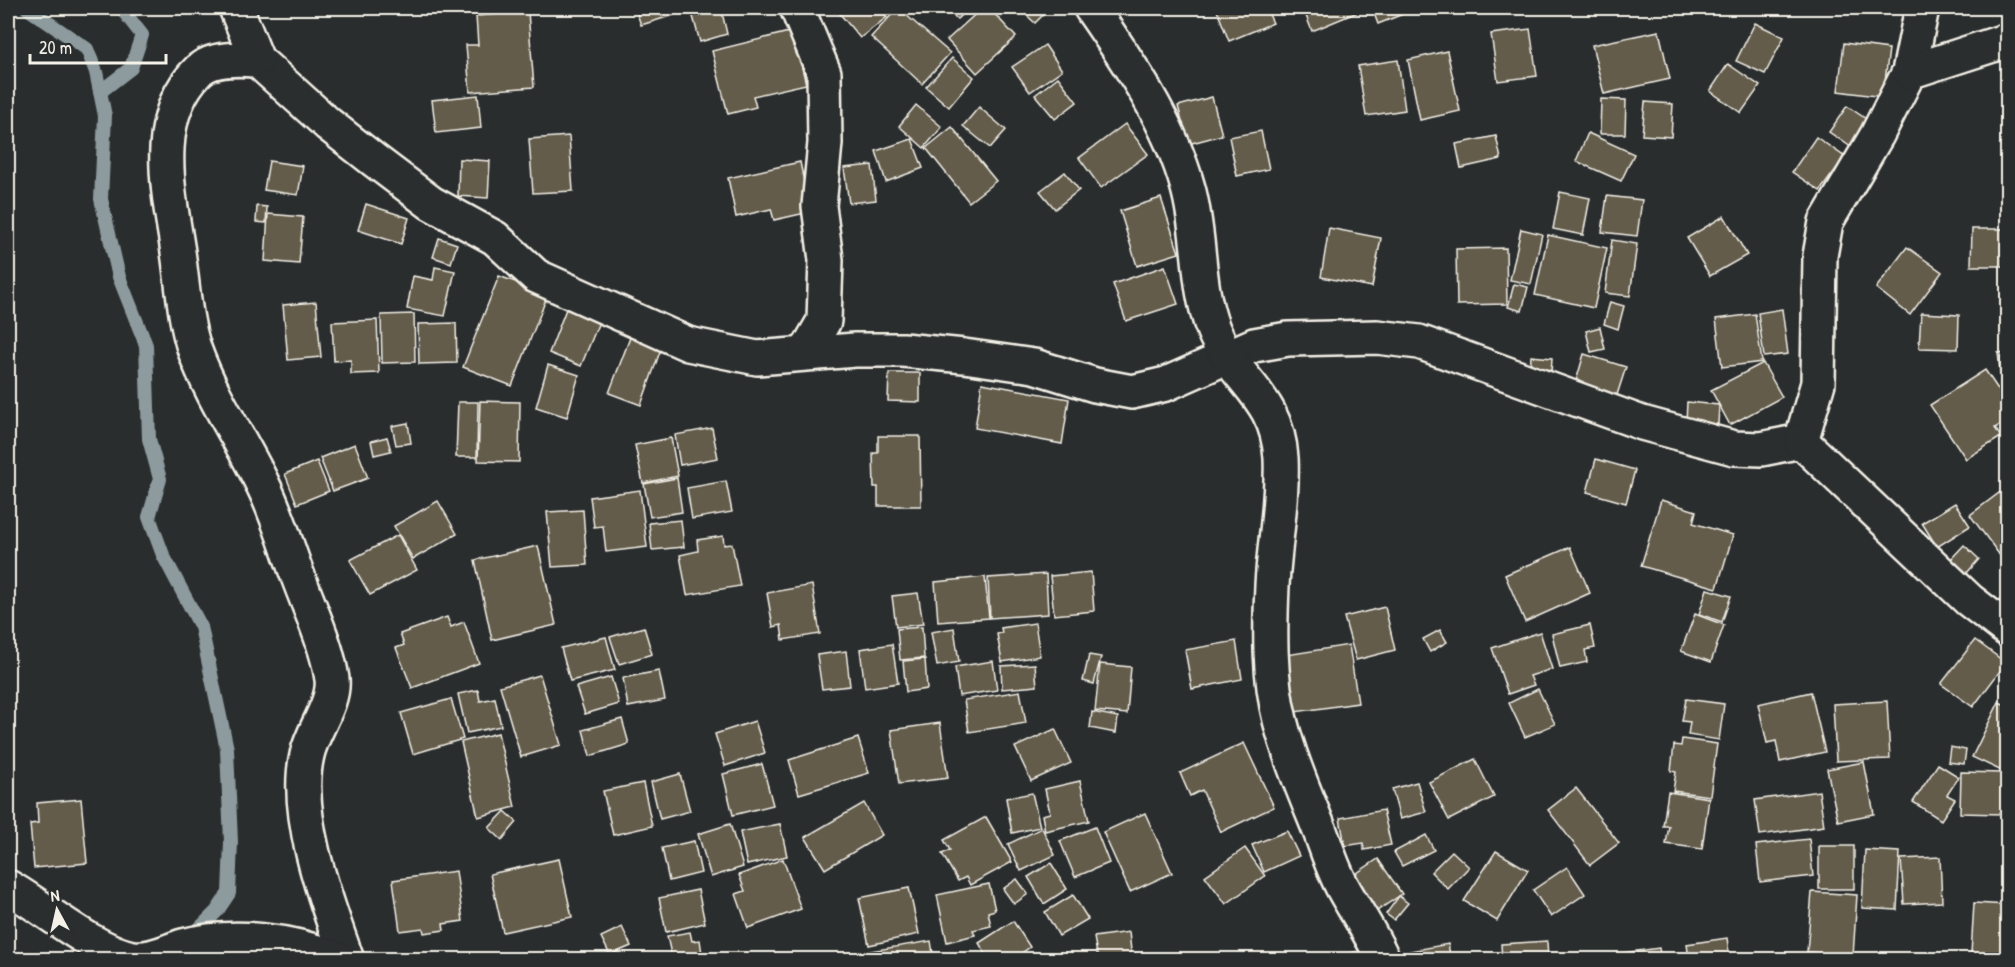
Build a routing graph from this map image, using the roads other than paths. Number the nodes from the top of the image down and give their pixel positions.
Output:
1 (236, 8) edge
2 (797, 8) edge
3 (1091, 8) edge
4 (1922, 8) edge
5 (2007, 40) edge
6 (257, 60) junction
7 (1909, 72) junction
8 (806, 352) junction
9 (1225, 356) junction
10 (1801, 441) junction
11 (2007, 630) edge
12 (8, 886) edge
13 (339, 960) edge
14 (347, 960) edge
15 (1383, 960) edge

1 - 6 street
2 - 8 street
3 - 9 street
4 - 7 street
5 - 7 street
6 - 8 street
6 - 14 street
7 - 10 street
8 - 9 street
9 - 10 street
9 - 15 street
10 - 11 street
12 - 13 street

